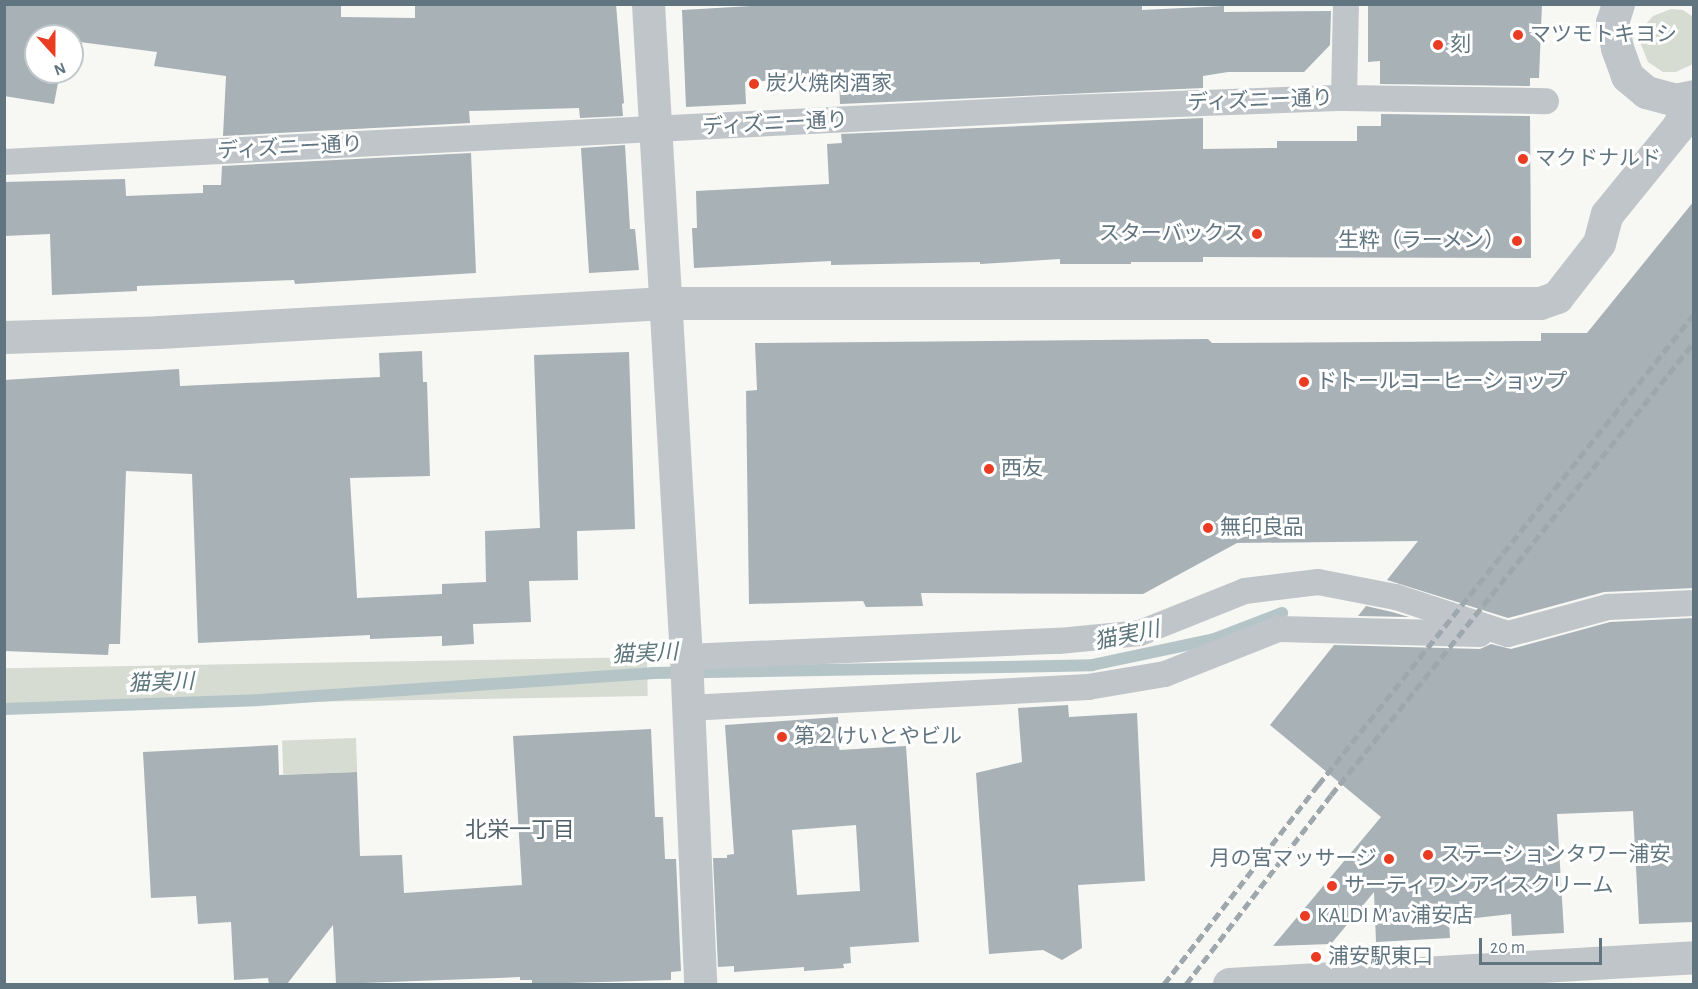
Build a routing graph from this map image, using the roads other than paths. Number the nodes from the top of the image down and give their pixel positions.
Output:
1 (648, 4) edge
2 (1346, 4) edge
3 (1618, 4) edge
4 (1694, 97) edge
5 (1344, 98) junction
6 (1546, 101) dead end
7 (655, 130) junction
8 (4, 162) edge
9 (665, 303) junction
10 (4, 337) edge
11 (1694, 603) edge
12 (1508, 634) junction
13 (685, 651) junction
14 (688, 708) junction
15 (1694, 957) edge
16 (700, 984) edge
17 (1229, 984) edge

1 - 7 street
2 - 5 street
3 - 4 street
4 - 9 street
5 - 6 street, ディズニー通り
5 - 7 street, ディズニー通り
7 - 8 street, ディズニー通り
7 - 9 street
9 - 10 street
9 - 13 street
11 - 12 street
12 - 13 street
12 - 14 street
13 - 14 street
14 - 16 street
15 - 17 street

